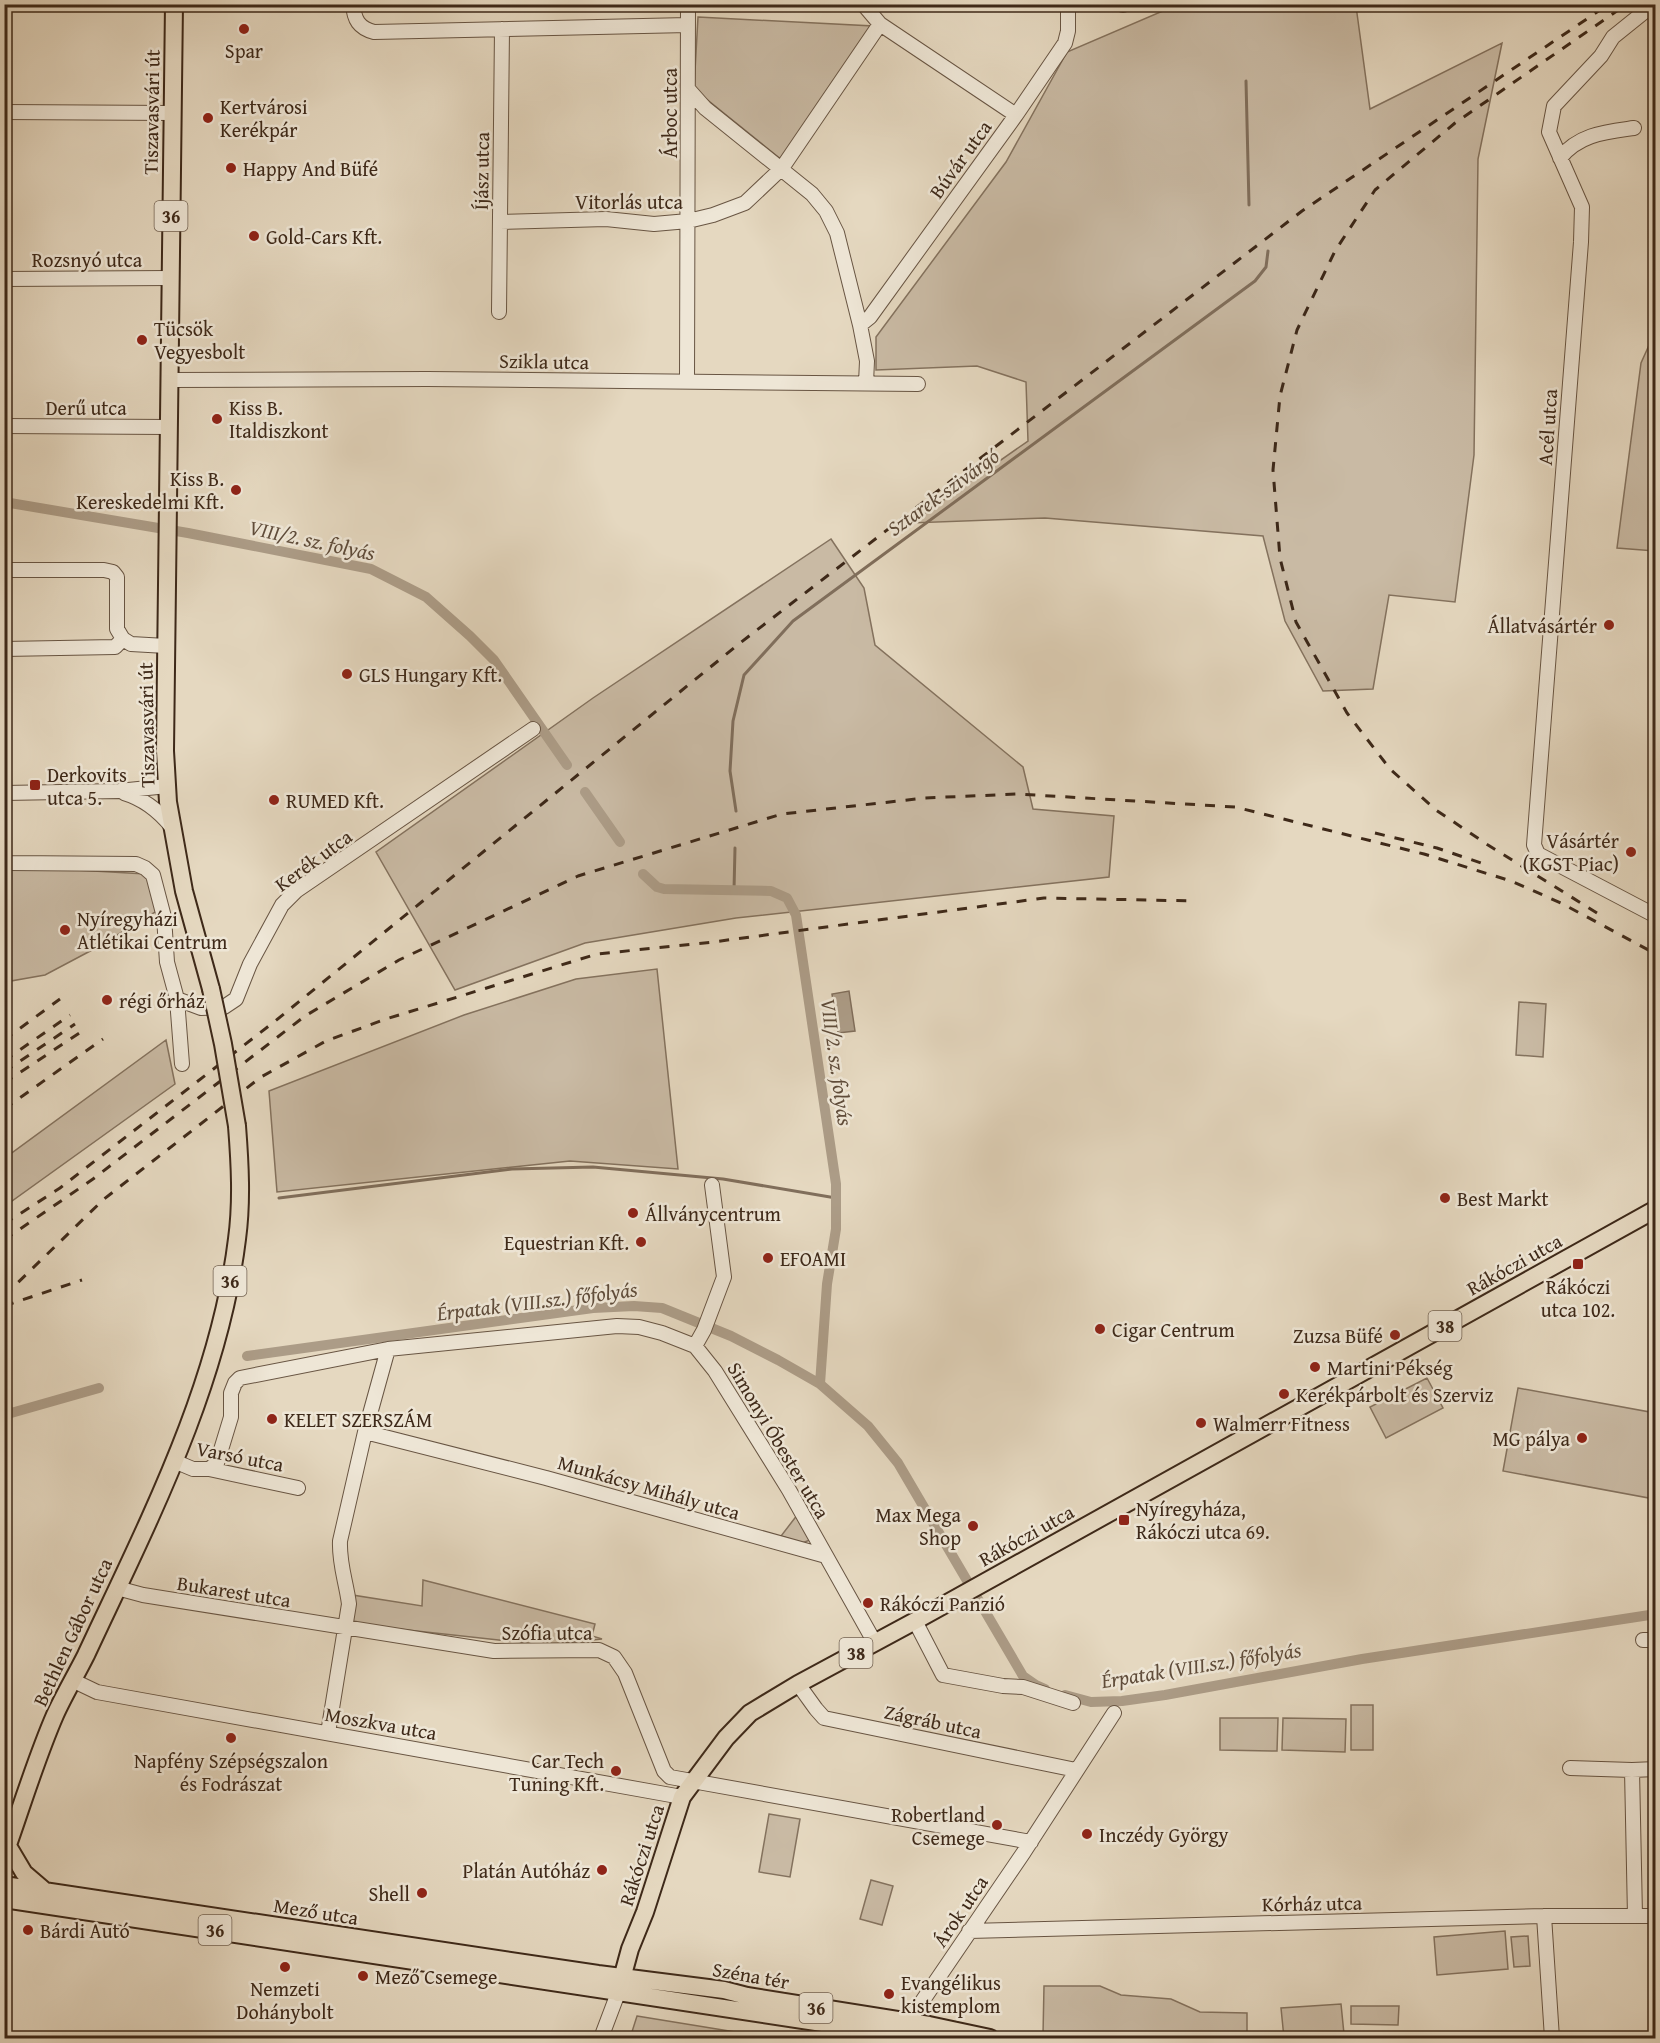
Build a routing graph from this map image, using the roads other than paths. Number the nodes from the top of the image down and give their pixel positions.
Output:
1 (174, 4) edge
2 (353, 4) edge
3 (688, 4) edge
4 (863, 4) edge
5 (1068, 4) edge
6 (1654, 4) edge
7 (880, 24) junction
8 (688, 25) junction
9 (502, 29) junction
10 (689, 90) junction
11 (4, 112) edge
12 (172, 113) junction
13 (1016, 115) junction
14 (1634, 128) dead end
15 (1560, 158) junction
16 (782, 168) junction
17 (688, 221) junction
18 (500, 222) junction
19 (170, 278) junction
20 (4, 279) edge
21 (499, 312) dead end
22 (860, 325) junction
23 (169, 380) junction
24 (687, 382) junction
25 (866, 383) junction
26 (918, 384) dead end
27 (4, 426) edge
28 (168, 427) junction
29 (4, 570) edge
30 (123, 639) junction
31 (166, 646) junction
32 (4, 649) edge
33 (533, 729) dead end
34 (167, 786) junction
35 (119, 791) junction
36 (4, 793) edge
37 (171, 826) junction
38 (4, 861) edge
39 (1656, 915) edge
40 (177, 999) junction
41 (182, 1064) dead end
42 (712, 1185) dead end
43 (1656, 1209) edge
44 (695, 1346) junction
45 (388, 1349) junction
46 (186, 1430) joint
47 (365, 1432) junction
48 (174, 1461) junction
49 (209, 1469) junction
50 (298, 1488) dead end
51 (826, 1556) junction
52 (117, 1588) junction
53 (915, 1622) junction
54 (346, 1628) junction
55 (875, 1643) junction
56 (74, 1681) junction
57 (798, 1683) junction
58 (1073, 1703) dead end
59 (1114, 1713) dead end
60 (328, 1732) junction
61 (1570, 1768) dead end
62 (1656, 1769) edge
63 (1076, 1770) junction
64 (1632, 1770) junction
65 (670, 1777) junction
66 (692, 1782) junction
67 (663, 1792) junction
68 (682, 1797) junction
69 (1031, 1842) junction
70 (6, 1850) edge
71 (4, 1885) edge
72 (45, 1891) junction
73 (4, 1899) edge
74 (1544, 1916) junction
75 (1656, 1916) edge
76 (1635, 1917) junction
77 (969, 1931) junction
78 (619, 1985) junction
79 (910, 2022) junction
80 (896, 2036) edge
81 (602, 2038) edge
82 (921, 2038) edge
83 (990, 2038) edge
84 (1552, 2038) edge

1 - 12 main road, Tiszavasvári út / 36
2 - 9 street
3 - 8 street, Árboc utca
4 - 7 street
5 - 13 street, Búvár utca
6 - 15 street, Acél utca
7 - 13 street
7 - 16 street, Vitorlás utca
8 - 9 street
8 - 10 street, Árboc utca
9 - 18 street, Íjász utca
10 - 16 street
10 - 17 street, Árboc utca
11 - 12 street
12 - 19 main road, Tiszavasvári út / 36
13 - 22 street, Búvár utca
14 - 15 street
15 - 39 street, Acél utca
16 - 17 street, Vitorlás utca
16 - 22 street
17 - 18 street, Vitorlás utca
17 - 24 street, Árboc utca
18 - 21 street, Íjász utca
19 - 20 street, Rozsnyó utca
19 - 23 main road, Tiszavasvári út / 36
22 - 25 street
23 - 24 street, Szikla utca
23 - 28 main road, Tiszavasvári út / 36
24 - 25 street, Szikla utca
25 - 26 street, Szikla utca
27 - 28 street, Derű utca
28 - 31 main road, Tiszavasvári út / 36
29 - 30 street
30 - 31 street
30 - 32 street
31 - 34 main road, Tiszavasvári út / 36
33 - 40 street, Kerék utca
34 - 35 street
34 - 37 main road, Tiszavasvári út / 36
35 - 36 street
35 - 37 street
37 - 46 main road, Tiszavasvári út / 36, bridge
38 - 40 street
40 - 41 street
42 - 44 street
43 - 53 main road, Rákóczi utca / 38
44 - 45 street, Simonyi Óbester utca
44 - 51 street, Simonyi Óbester utca
45 - 47 street
45 - 49 street, Simonyi Óbester utca
46 - 48 main road, Bethlen Gábor utca / 36
47 - 51 street, Munkácsy Mihály utca
47 - 54 street
48 - 49 street, Varsó utca
48 - 52 main road, Bethlen Gábor utca / 36
49 - 50 street, Varsó utca
51 - 55 street
52 - 54 street, Bukarest utca
52 - 56 main road, Bethlen Gábor utca / 36
53 - 55 main road, Rákóczi utca / 38
53 - 58 street
54 - 60 street
54 - 65 street, Szófia utca
55 - 57 main road, Rákóczi utca / 38
56 - 60 street, Moszkva utca
56 - 70 main road, Bethlen Gábor utca / 36
57 - 63 street, Zágráb utca
57 - 66 main road, Rákóczi utca / 38
59 - 63 street, Árok utca
60 - 67 street, Moszkva utca
61 - 64 street
62 - 64 street
63 - 69 street, Árok utca
64 - 76 street
65 - 66 street
65 - 67 street
66 - 68 main road, Rákóczi utca / 38
66 - 69 street
67 - 68 street, Moszkva utca
68 - 78 main road, Rákóczi utca / 38
69 - 77 street, Árok utca
70 - 72 main road, 36
71 - 72 main road, Mező utca / 36
72 - 78 main road, Mező utca / 36
73 - 78 main road, Mező utca / 36
74 - 76 street, Kórház utca
74 - 77 street, Kórház utca
74 - 84 street
75 - 76 street, Kórház utca
77 - 79 street, Árok utca
78 - 79 main road, Széna tér / 36
78 - 80 main road, Széna tér / 36
78 - 81 street, Rákóczi utca
79 - 80 street, Árok utca
79 - 83 main road, 36
80 - 82 main road, 36

